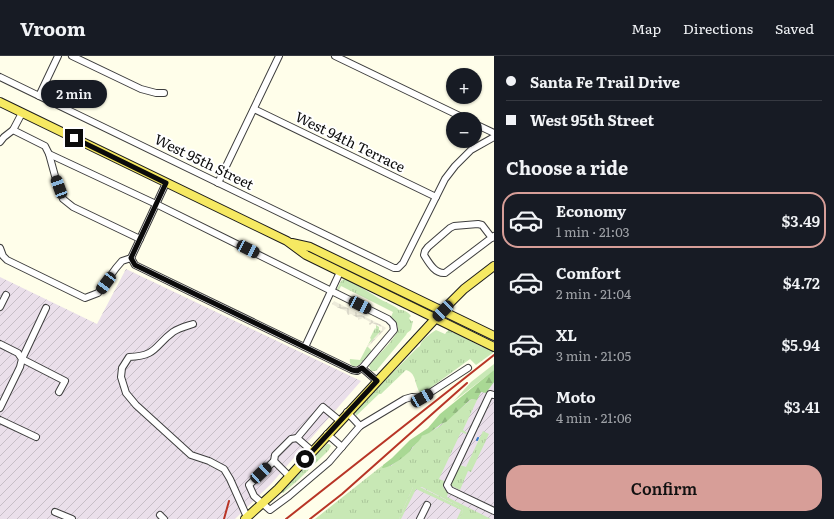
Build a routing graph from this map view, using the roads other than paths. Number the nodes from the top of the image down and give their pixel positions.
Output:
1 (58, 56) edge
2 (72, 56) edge
3 (279, 56) edge
4 (335, 56) edge
5 (0, 77) edge
6 (164, 93) dead end
7 (39, 96) junction
8 (0, 102) edge
9 (254, 109) junction
10 (451, 112) edge
11 (22, 113) junction
12 (482, 127) edge
13 (14, 130) junction
14 (494, 133) edge
15 (494, 137) edge
16 (0, 142) edge
17 (49, 154) junction
18 (166, 183) junction
19 (218, 183) junction
20 (436, 197) junction
21 (156, 204) junction
22 (493, 237) edge
23 (140, 239) junction
24 (287, 241) junction
25 (0, 248) edge
26 (131, 258) junction
27 (494, 266) edge
28 (340, 272) junction
29 (332, 291) junction
30 (6, 295) dead end
31 (0, 307) edge
32 (46, 308) dead end
33 (443, 311) junction
34 (436, 318) junction
35 (193, 324) dead end
36 (494, 336) edge
37 (0, 344) edge
38 (305, 347) junction
39 (494, 347) edge
40 (22, 359) junction
41 (362, 368) junction
42 (468, 368) dead end
43 (377, 381) junction
44 (59, 392) dead end
45 (493, 392) edge
46 (0, 408) edge
47 (347, 412) junction
48 (0, 420) edge
49 (340, 420) junction
50 (360, 426) junction
51 (328, 434) junction
52 (36, 437) dead end
53 (297, 438) junction
54 (342, 447) junction
55 (312, 451) junction
56 (274, 461) junction
57 (289, 476) junction
58 (263, 503) junction
59 (427, 505) dead end
60 (494, 511) edge
61 (55, 512) dead end
62 (246, 518) edge
63 (72, 519) edge
64 (420, 519) edge

1 - 7 street
2 - 6 street
3 - 9 street
4 - 10 street
5 - 7 street, West 95th Street
7 - 19 street, West 95th Street
8 - 11 main road
9 - 19 street
9 - 20 street, West 94th Terrace
11 - 13 street
11 - 18 main road
12 - 14 street
13 - 16 street
13 - 17 street
15 - 20 street
17 - 21 street
17 - 23 street
18 - 21 street
18 - 24 main road
19 - 20 street, West 95th Street
21 - 23 street
21 - 29 street
22 - 22 street
23 - 26 street
24 - 28 main road
24 - 33 main road
25 - 26 street
26 - 38 street
27 - 33 main road
28 - 29 street
28 - 34 main road
29 - 38 street
29 - 41 street
30 - 31 street
32 - 40 street
33 - 34 main road
33 - 36 main road
34 - 39 main road
34 - 43 main road
35 - 62 street
37 - 40 street
38 - 41 street
40 - 44 street
40 - 46 street
41 - 43 street
42 - 50 street
43 - 47 main road
45 - 60 street
47 - 49 main road
47 - 50 street
48 - 52 street
49 - 51 main road
49 - 53 street
50 - 54 street
51 - 54 street
51 - 55 main road
53 - 55 street
53 - 56 street
54 - 58 street
55 - 57 main road
56 - 57 street
56 - 58 street
57 - 58 main road
58 - 62 main road
59 - 64 street
61 - 63 street

